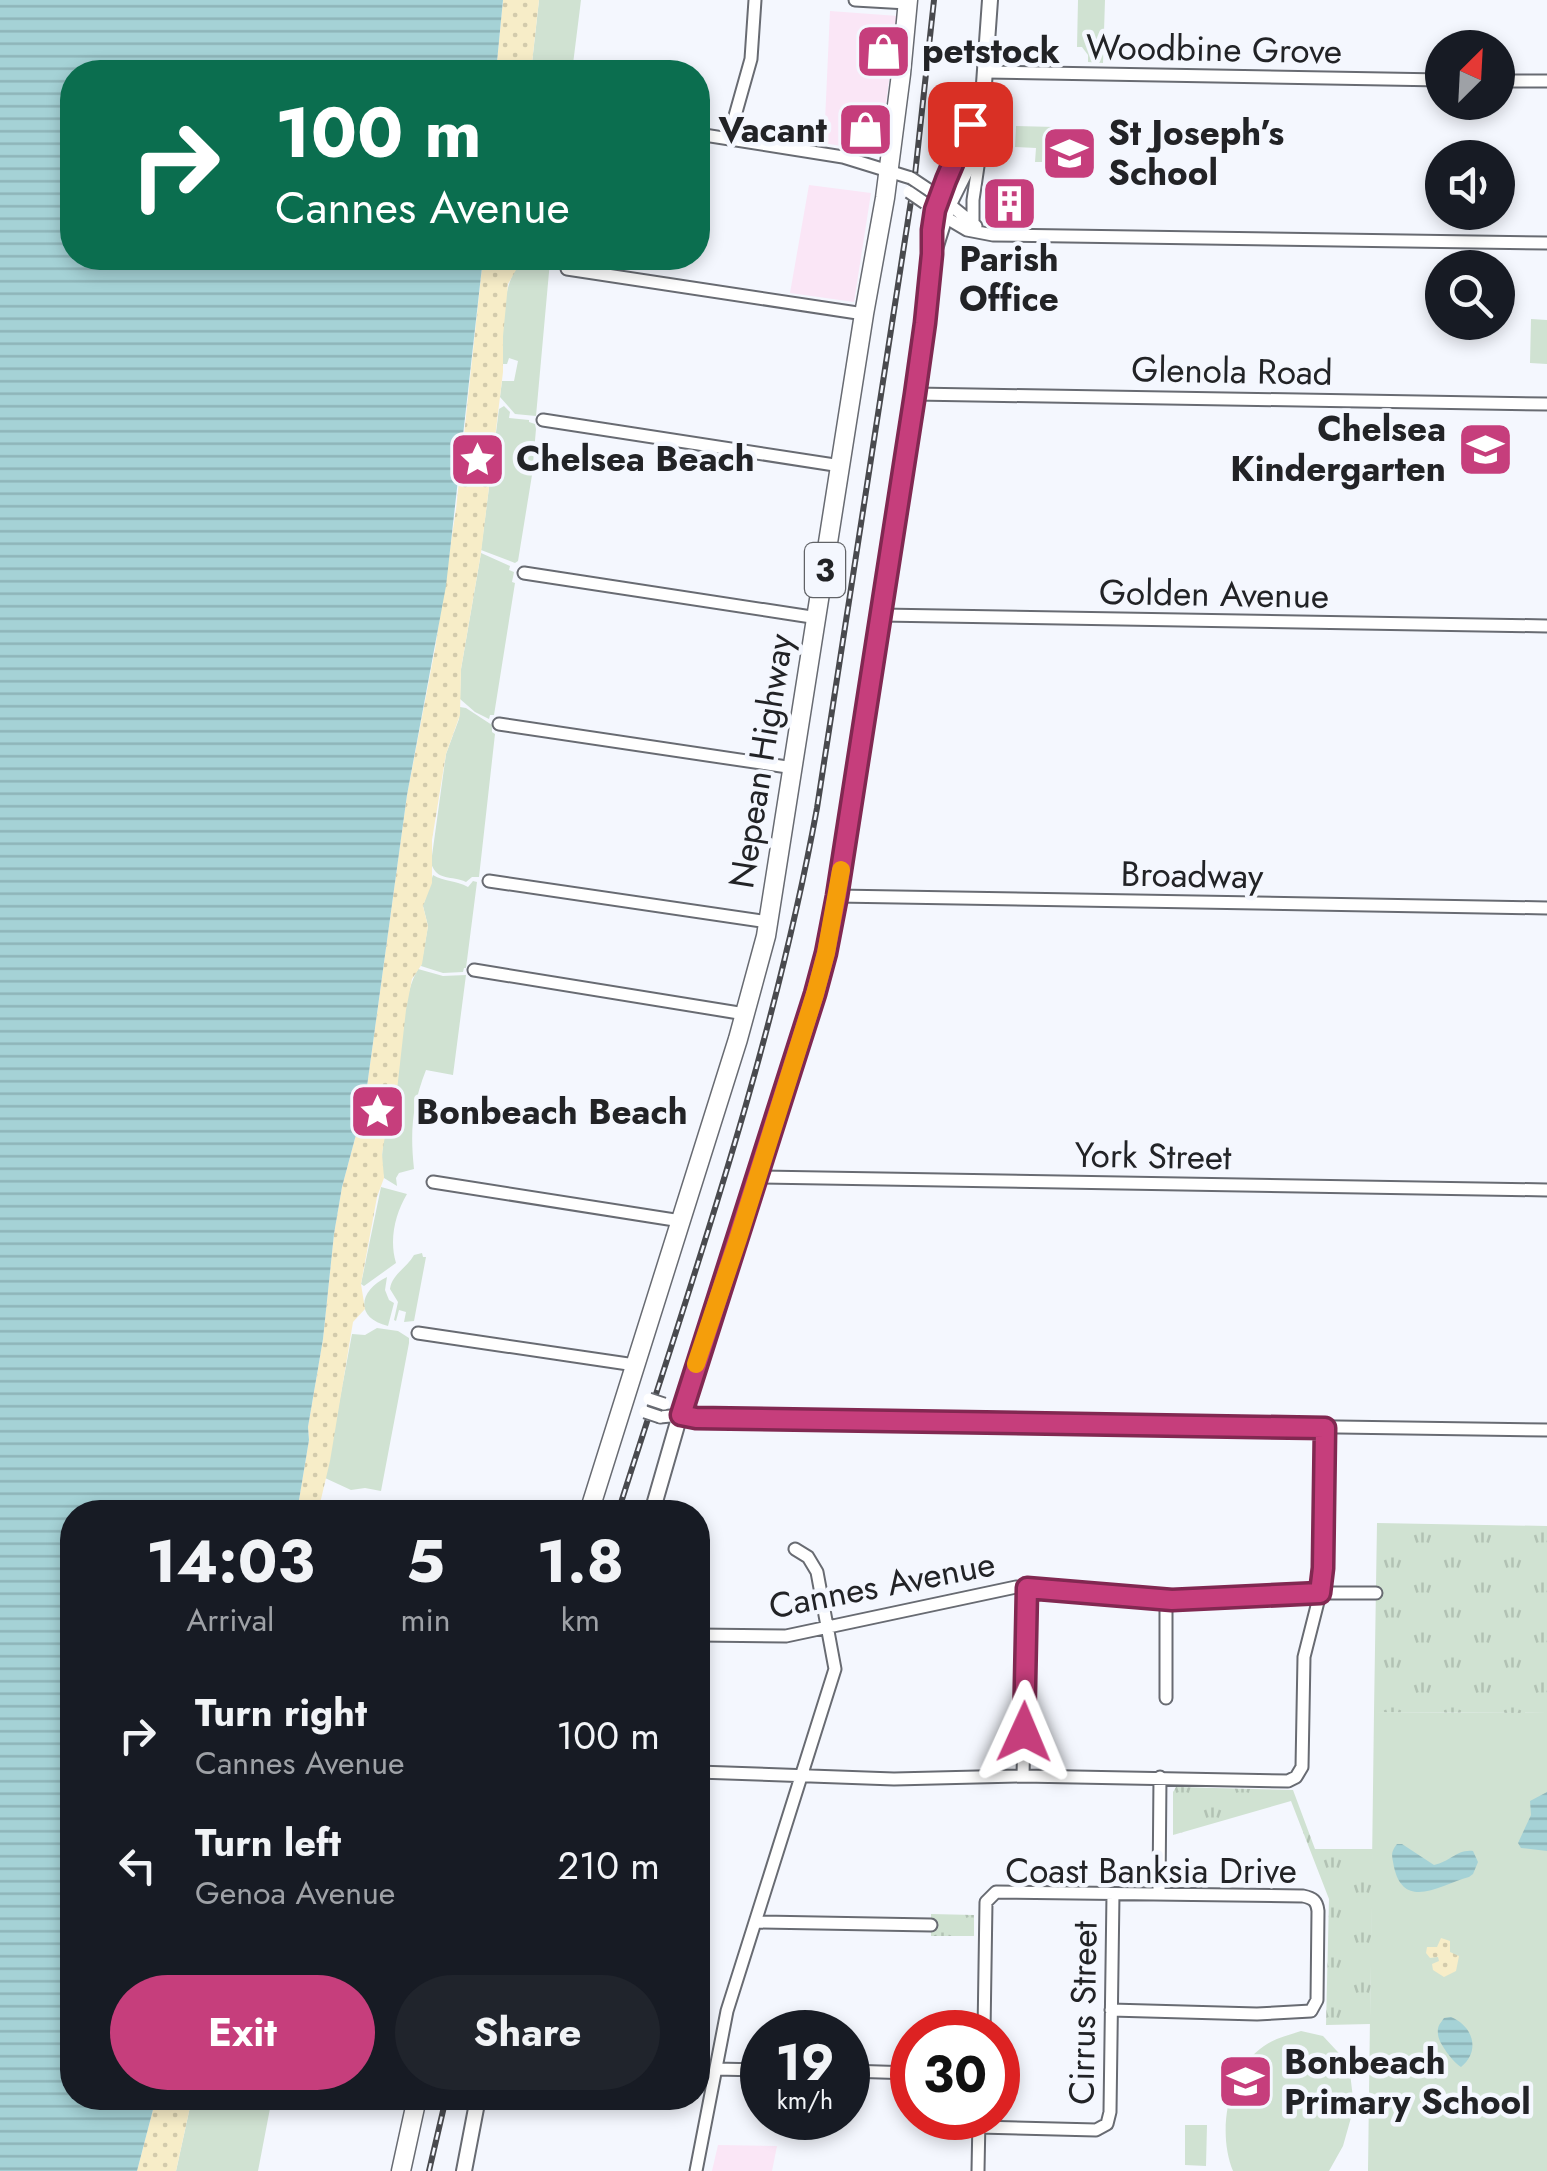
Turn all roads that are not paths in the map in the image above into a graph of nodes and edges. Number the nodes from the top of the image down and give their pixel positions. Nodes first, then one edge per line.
1 (755, 0) edge
2 (855, 0) edge
3 (990, 0) edge
4 (908, 1) edge
5 (984, 78) junction
6 (1425, 80) edge
7 (1515, 81) edge
8 (1546, 82) edge
9 (739, 106) junction
10 (983, 126) junction
11 (710, 136) edge
12 (735, 140) junction
13 (750, 142) junction
14 (889, 172) junction
15 (937, 203) junction
16 (973, 222) junction
17 (993, 234) junction
18 (1546, 242) edge
19 (573, 270) edge
20 (864, 314) junction
21 (915, 394) junction
22 (1547, 404) edge
23 (543, 420) dead end
24 (841, 466) junction
25 (524, 572) dead end
26 (880, 615) junction
27 (818, 618) junction
28 (1547, 626) edge
29 (499, 724) dead end
30 (794, 768) junction
31 (490, 881) dead end
32 (837, 896) junction
33 (1547, 908) edge
34 (768, 922) junction
35 (474, 970) dead end
36 (746, 1014) junction
37 (758, 1178) junction
38 (433, 1182) dead end
39 (1547, 1190) edge
40 (681, 1221) junction
41 (418, 1333) dead end
42 (635, 1366) junction
43 (625, 1398) junction
44 (681, 1415) junction
45 (1325, 1428) junction
46 (1547, 1430) edge
47 (592, 1500) edge
48 (656, 1500) edge
49 (795, 1548) dead end
50 (1027, 1588) junction
51 (1320, 1593) junction
52 (1376, 1593) dead end
53 (1166, 1599) junction
54 (828, 1626) junction
55 (710, 1636) edge
56 (1166, 1698) dead end
57 (710, 1772) edge
58 (802, 1775) junction
59 (1024, 1776) junction
60 (1160, 1777) junction
61 (1113, 1894) junction
62 (1159, 1894) junction
63 (756, 1922) junction
64 (931, 1925) dead end
65 (984, 2010) edge
66 (1111, 2010) junction
67 (716, 2069) junction
68 (740, 2070) edge
69 (710, 2100) edge
70 (415, 2110) edge
71 (476, 2110) edge
72 (708, 2110) edge
73 (1020, 2125) edge
74 (979, 2140) edge
75 (402, 2171) edge
76 (464, 2171) edge
77 (696, 2171) edge
78 (978, 2171) edge

1 - 9 street
2 - 4 street
3 - 5 street
4 - 14 highway, Nepean Highway / 3
5 - 6 street, Woodbine Grove
5 - 10 street
5 - 15 street
7 - 8 street
9 - 12 street
9 - 13 street
10 - 15 street
10 - 16 street
11 - 12 street
12 - 13 street
13 - 14 street
14 - 15 street, bridge
14 - 15 street, bridge
14 - 20 highway, Nepean Highway / 3
15 - 16 street
15 - 17 street
15 - 21 street
16 - 17 street
17 - 18 street
19 - 20 street
20 - 24 highway, Nepean Highway / 3
21 - 22 street, Glenola Road
21 - 26 street
23 - 24 street
24 - 27 highway, Nepean Highway / 3
25 - 27 street
26 - 28 street, Golden Avenue
26 - 32 street
27 - 30 highway, Nepean Highway / 3
29 - 30 street
30 - 34 highway, Nepean Highway / 3
31 - 34 street
32 - 33 street, Broadway
32 - 37 street
34 - 36 highway, Nepean Highway / 3
35 - 36 street
36 - 40 highway, Nepean Highway / 3
37 - 39 street, York Street
37 - 44 street
38 - 40 street
40 - 42 highway, Nepean Highway / 3
41 - 42 street
42 - 43 highway, Nepean Highway / 3
43 - 44 street, bridge
43 - 47 highway, Nepean Highway / 3
44 - 45 street
44 - 48 street
45 - 46 street
45 - 51 street
49 - 54 street
50 - 53 street, Cannes Avenue
50 - 54 street, Cannes Avenue
50 - 59 street
51 - 52 street, Cannes Avenue
51 - 53 street, Cannes Avenue
51 - 60 street
53 - 56 street
54 - 55 street, Cannes Avenue
54 - 58 street
57 - 58 street
58 - 59 street
58 - 63 street
59 - 60 street
60 - 62 street
61 - 62 street, Coast Banksia Drive
61 - 65 street, Coast Banksia Drive
61 - 66 street, Cirrus Street
62 - 66 street, Coast Banksia Drive
63 - 64 street
63 - 67 street
66 - 73 street, Cirrus Street
67 - 68 street
67 - 69 street
70 - 75 highway
71 - 76 street
72 - 77 street
74 - 78 street

